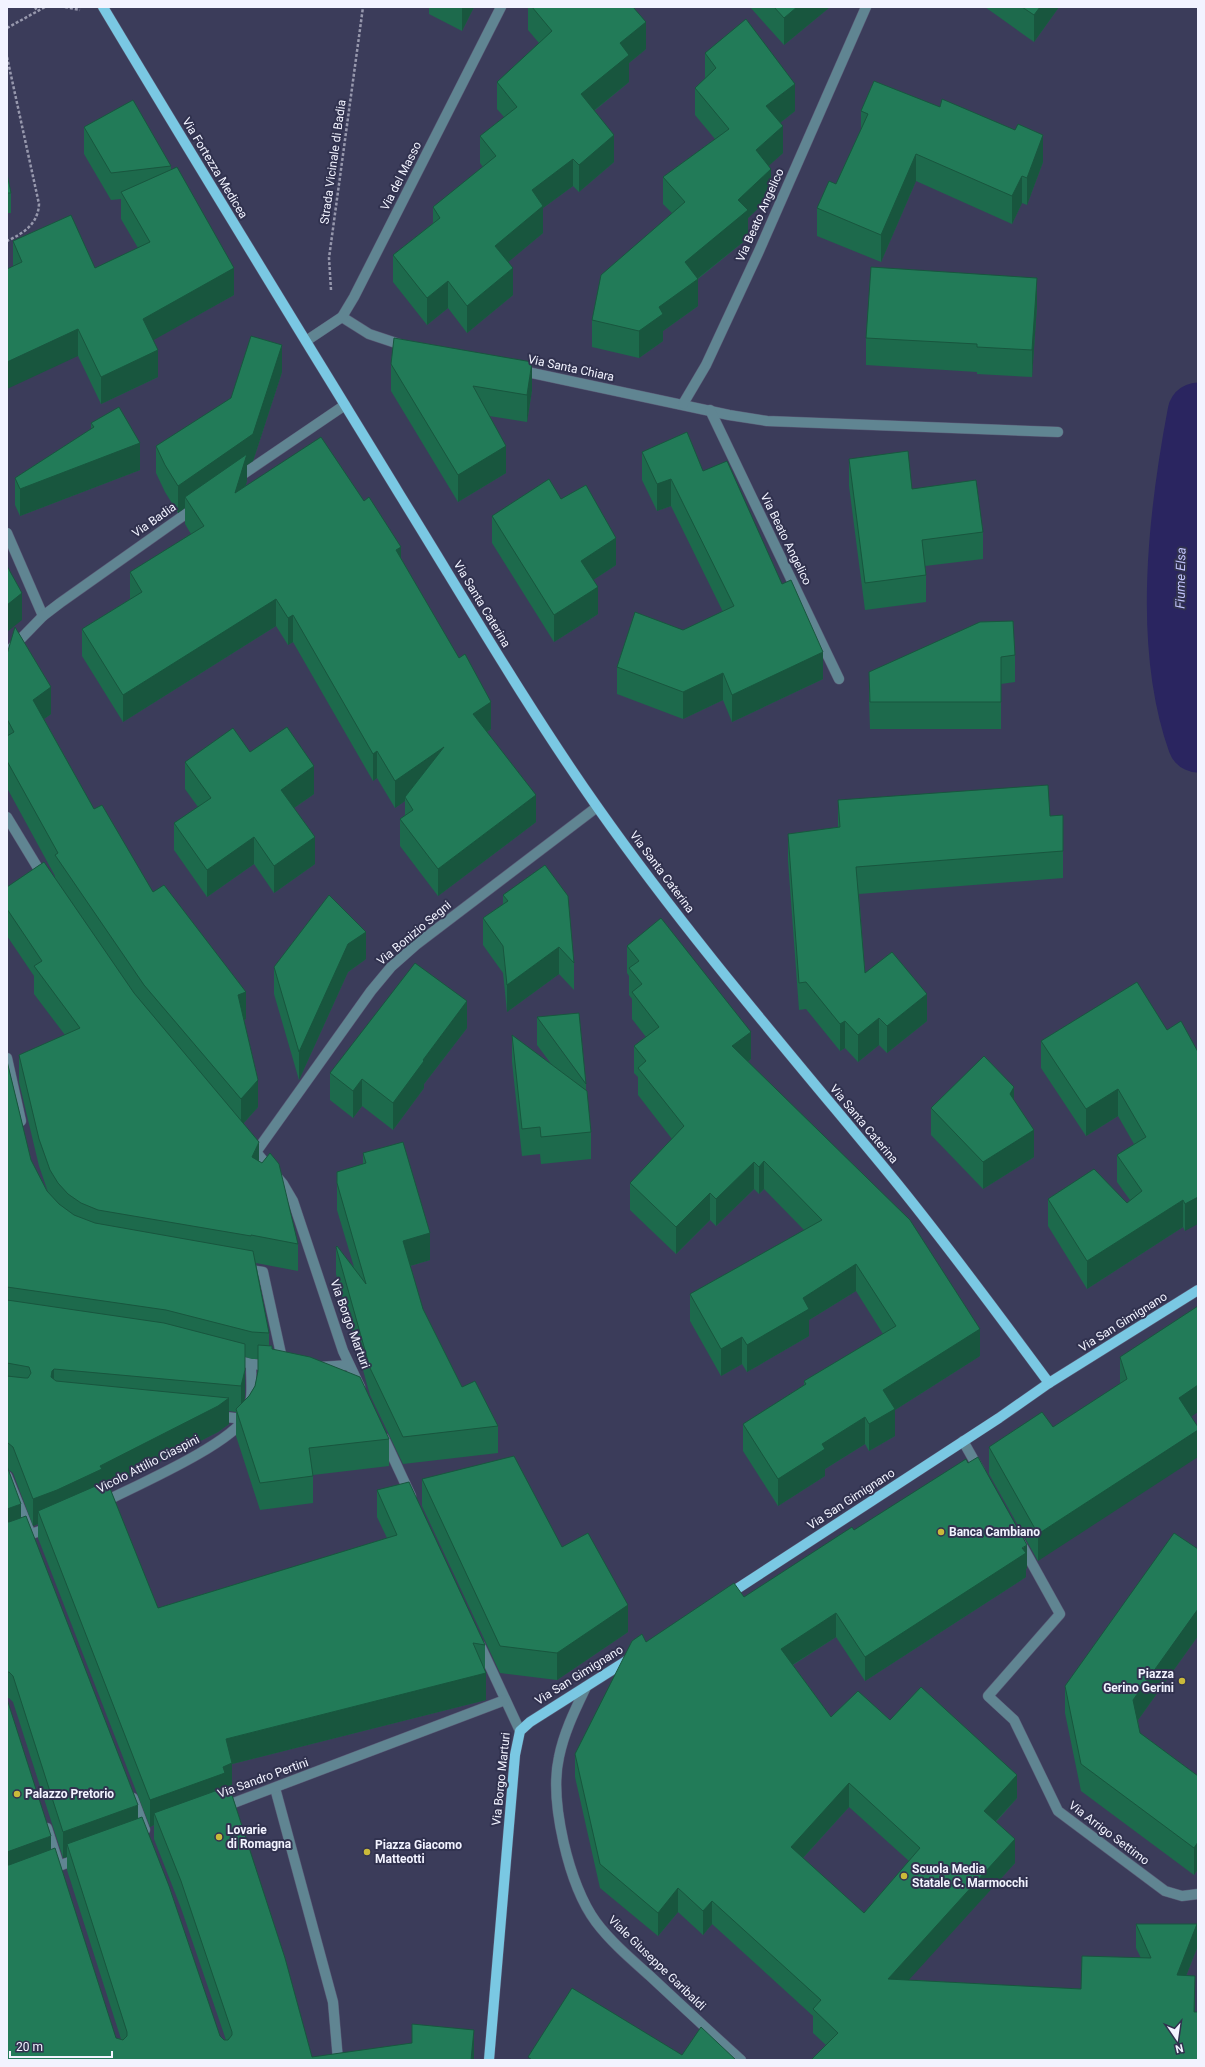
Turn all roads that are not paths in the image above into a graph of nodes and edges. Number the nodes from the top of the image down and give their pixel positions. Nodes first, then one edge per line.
1 (104, 7) edge
2 (501, 7) edge
3 (866, 7) edge
4 (342, 317) junction
5 (306, 341) junction
6 (414, 348) edge
7 (506, 368) edge
8 (684, 404) junction
9 (345, 405) junction
10 (710, 410) junction
11 (1058, 432) dead end
12 (230, 484) edge
13 (205, 501) edge
14 (7, 533) edge
15 (43, 616) junction
16 (7, 653) edge
17 (839, 679) dead end
18 (597, 807) junction
19 (7, 817) edge
20 (49, 886) edge
21 (7, 1058) edge
22 (25, 1135) edge
23 (246, 1140) edge
24 (256, 1152) junction
25 (233, 1267) edge
26 (1198, 1290) edge
27 (221, 1358) edge
28 (251, 1364) junction
29 (349, 1364) junction
30 (310, 1368) edge
31 (1049, 1383) junction
32 (364, 1396) edge
33 (205, 1415) edge
34 (244, 1419) junction
35 (380, 1430) edge
36 (963, 1441) junction
37 (7, 1476) edge
38 (985, 1479) edge
39 (91, 1508) edge
40 (416, 1508) edge
41 (60, 1522) edge
42 (1015, 1533) edge
43 (33, 1539) junction
44 (7, 1542) edge
45 (718, 1601) edge
46 (476, 1636) edge
47 (638, 1653) edge
48 (586, 1687) junction
49 (505, 1700) junction
50 (520, 1732) junction
51 (129, 1788) edge
52 (275, 1788) junction
53 (212, 1811) edge
54 (45, 1822) edge
55 (147, 1836) edge
56 (88, 1855) edge
57 (59, 1866) junction
58 (37, 1874) edge
59 (63, 1878) edge
60 (1198, 1894) edge
61 (338, 2060) edge
62 (489, 2060) edge
63 (741, 2060) edge

1 - 5 main road, Via Fortezza Medicea
2 - 4 street, Via del Masso
3 - 8 street, Via Beato Angelico
4 - 5 street, Via del Masso
4 - 6 street
5 - 9 main road, Via Santa Caterina
7 - 8 street, Via Santa Chiara
8 - 10 street
9 - 12 street
9 - 18 main road, Via Santa Caterina
10 - 11 street
10 - 17 street, Via Beato Angelico
13 - 15 street, Via Badia
14 - 15 street
15 - 16 street, Via Badia
18 - 24 street, Via Bonizio Segni
18 - 31 main road, Via Santa Caterina
19 - 20 street
21 - 22 street
23 - 24 street, Via Borgo Marturi
24 - 29 street, Via Borgo Marturi
25 - 28 street
26 - 31 main road, Via San Gimignano
27 - 28 street
28 - 34 street
29 - 30 street
29 - 32 street, Via Borgo Marturi
31 - 36 main road, Via San Gimignano
33 - 34 street
34 - 39 street, Vicolo Attilio Ciaspini
35 - 40 street
36 - 38 street
36 - 45 main road, Via San Gimignano
37 - 43 street
41 - 43 street
42 - 60 street, Via Arrigo Settimo
43 - 44 street
46 - 49 street, Via Borgo Marturi
47 - 48 main road, Via San Gimignano
48 - 50 main road, Via San Gimignano
48 - 63 street, Viale Giuseppe Garibaldi
49 - 50 street, Via Borgo Marturi
49 - 52 street, Via Sandro Pertini
50 - 62 main road, Via Borgo Marturi
51 - 55 street
52 - 53 street, Via Sandro Pertini
52 - 61 street
54 - 57 street
56 - 57 street
57 - 58 street
57 - 59 street

